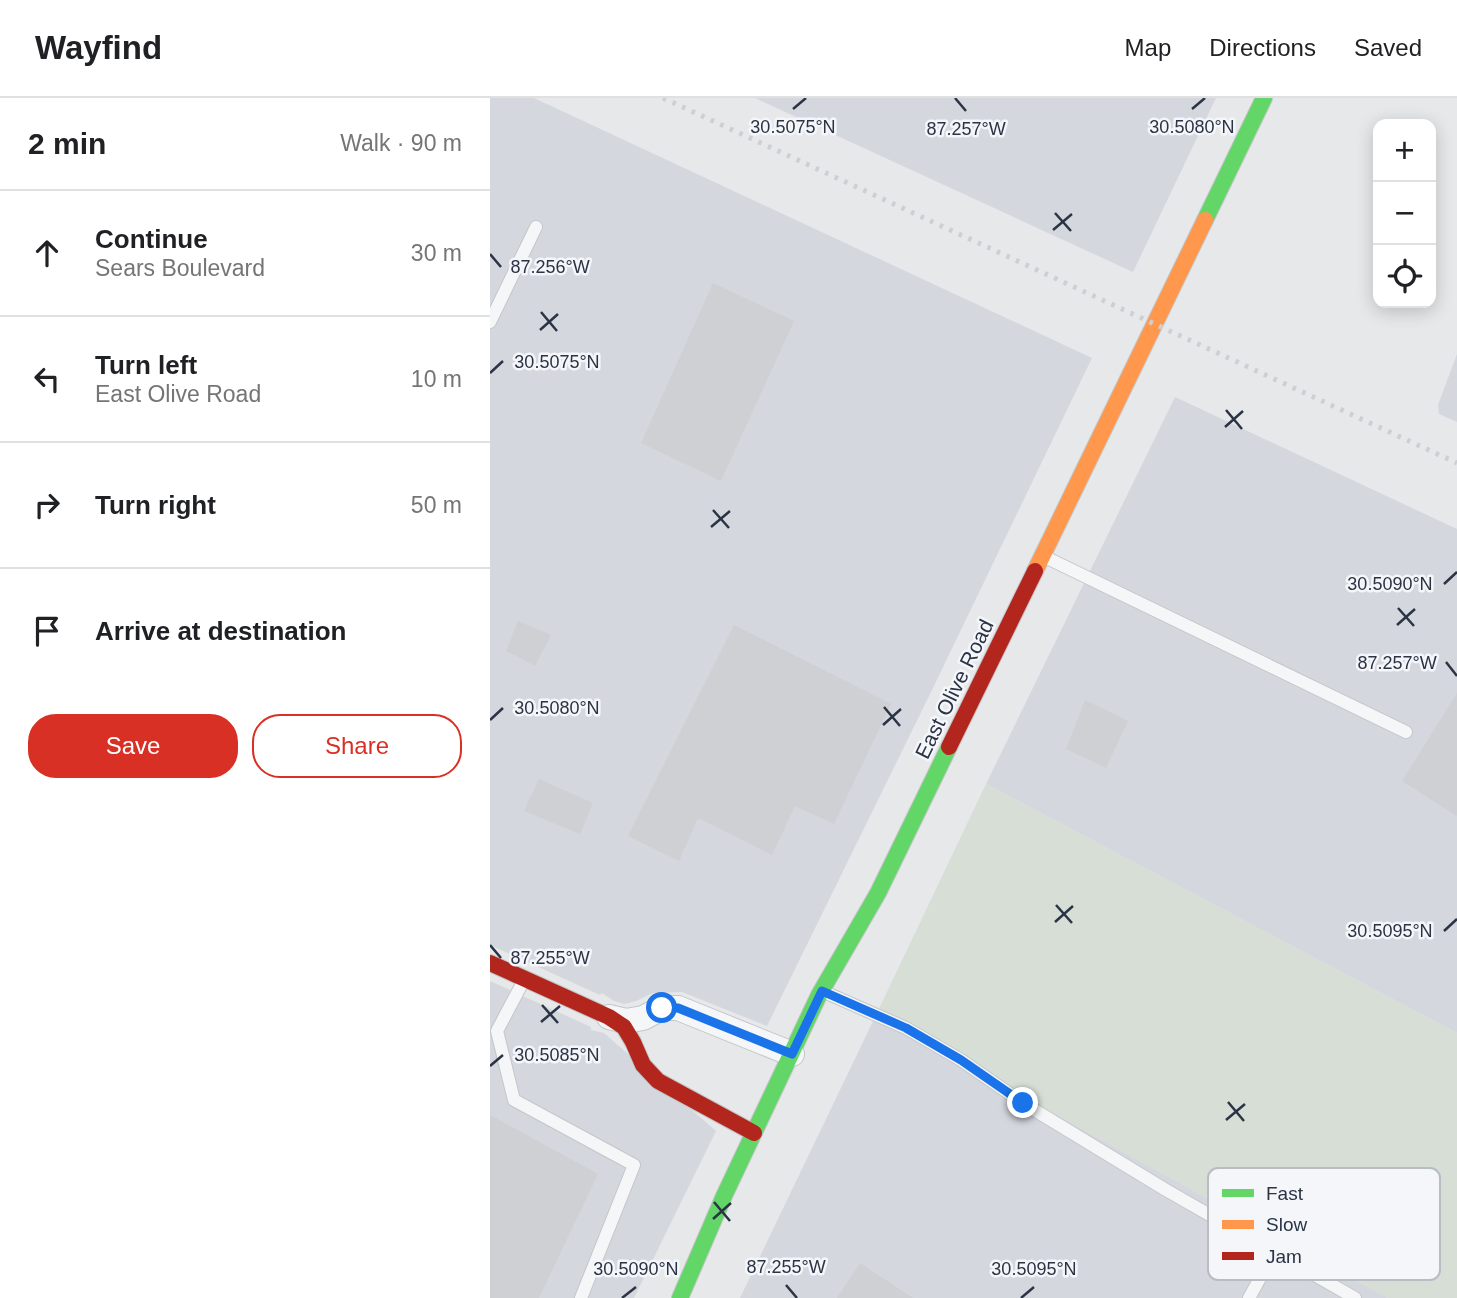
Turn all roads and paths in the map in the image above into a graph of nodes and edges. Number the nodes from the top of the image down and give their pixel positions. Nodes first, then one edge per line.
1 (1264, 98) edge
2 (536, 227) dead end
3 (490, 322) edge
4 (1042, 556) junction
5 (1406, 732) dead end
6 (490, 963) edge
7 (524, 979) junction
8 (822, 991) junction
9 (609, 1017) junction
10 (493, 1031) edge
11 (792, 1054) junction
12 (754, 1133) junction
13 (1208, 1214) edge
14 (1259, 1280) edge
15 (1324, 1280) edge
16 (581, 1298) edge
17 (680, 1298) edge
18 (1249, 1298) edge
19 (1355, 1298) edge

1 - 4 street, East Olive Road
2 - 3 lane
4 - 5 lane
4 - 8 street, East Olive Road
6 - 7 street
7 - 9 street
7 - 10 lane
8 - 11 street, East Olive Road
8 - 13 lane
9 - 11 street
9 - 12 street
10 - 16 lane
11 - 12 street, East Olive Road
12 - 17 street, East Olive Road
14 - 18 lane
15 - 19 lane

